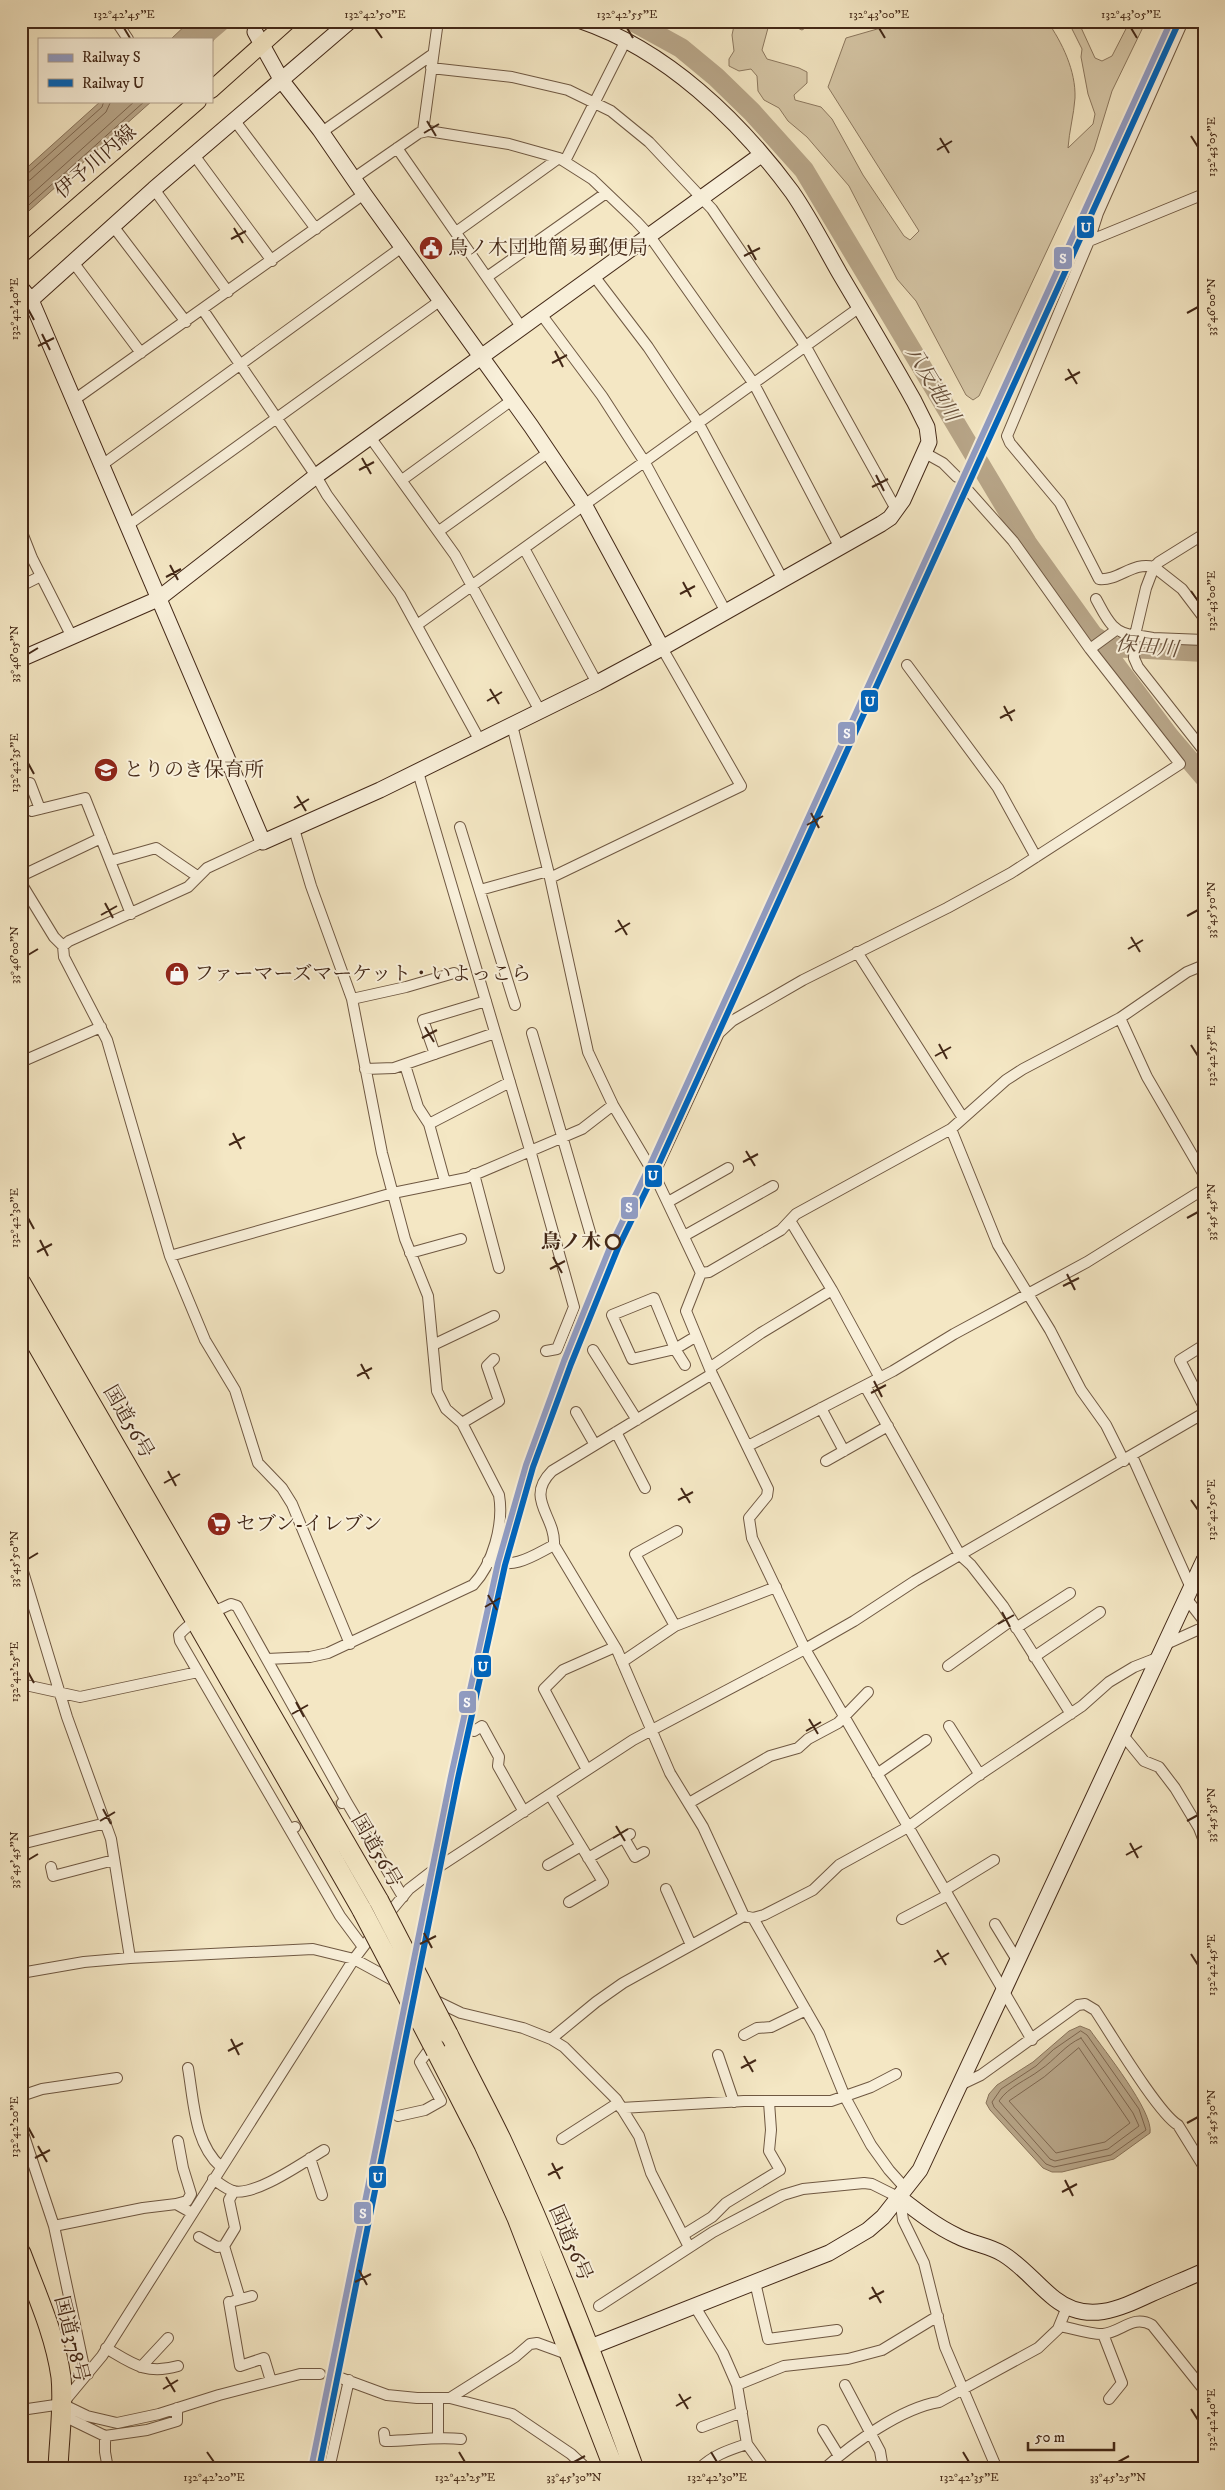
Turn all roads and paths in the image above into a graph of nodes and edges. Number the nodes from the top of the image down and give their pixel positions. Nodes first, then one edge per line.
1 (116, 21) edge
2 (288, 21) edge
3 (350, 21) edge
4 (438, 21) edge
5 (581, 21) edge
6 (1183, 21) edge
7 (255, 33) edge
8 (127, 38) edge
9 (626, 40) junction
10 (433, 54) junction
11 (431, 68) junction
12 (282, 81) junction
13 (212, 89) edge
14 (197, 102) edge
15 (593, 102) junction
16 (235, 121) junction
17 (423, 131) junction
18 (322, 132) junction
19 (397, 148) junction
20 (761, 155) junction
21 (194, 156) junction
22 (562, 159) junction
23 (354, 178) junction
24 (154, 189) junction
25 (606, 193) junction
26 (364, 194) junction
27 (1204, 194) edge
28 (703, 198) junction
29 (113, 226) junction
30 (316, 229) junction
31 (456, 232) junction
32 (649, 235) junction
33 (1089, 241) junction
34 (402, 247) junction
35 (21, 255) edge
36 (272, 261) junction
37 (73, 262) junction
38 (594, 276) junction
39 (488, 277) junction
40 (228, 292) junction
41 (26, 294) edge
42 (441, 300) junction
43 (860, 307) junction
44 (203, 310) junction
45 (541, 314) junction
46 (186, 322) junction
47 (522, 328) junction
48 (806, 346) junction
49 (141, 353) junction
50 (480, 356) junction
51 (241, 365) junction
52 (754, 384) junction
53 (74, 400) junction
54 (512, 400) junction
55 (276, 418) junction
56 (699, 424) junction
57 (370, 437) junction
58 (549, 452) junction
59 (925, 453) junction
60 (644, 461) junction
61 (102, 464) junction
62 (316, 476) junction
63 (957, 477) dead end
64 (402, 480) junction
65 (965, 487) dead end
66 (585, 506) junction
67 (897, 511) junction
68 (128, 525) junction
69 (21, 530) edge
70 (439, 530) junction
71 (1204, 534) edge
72 (840, 548) junction
73 (525, 550) junction
74 (1154, 567) junction
75 (41, 576) junction
76 (783, 580) junction
77 (21, 586) edge
78 (472, 587) junction
79 (158, 599) junction
80 (1096, 599) dead end
81 (726, 612) junction
82 (1204, 618) edge
83 (417, 625) junction
84 (1116, 630) junction
85 (1135, 634) junction
86 (72, 637) junction
87 (1204, 640) edge
88 (1092, 647) junction
89 (662, 648) junction
90 (21, 660) edge
91 (907, 665) dead end
92 (597, 683) junction
93 (540, 711) junction
94 (512, 725) junction
95 (480, 741) junction
96 (1204, 752) edge
97 (418, 772) junction
98 (30, 783) dead end
99 (460, 826) dead end
100 (294, 829) junction
101 (101, 838) junction
102 (263, 842) junction
103 (1036, 857) junction
104 (110, 861) junction
105 (549, 875) junction
106 (21, 876) edge
107 (197, 876) junction
108 (21, 883) edge
109 (480, 890) junction
110 (130, 914) junction
111 (63, 946) junction
112 (857, 952) junction
113 (1204, 964) edge
114 (454, 973) dead end
115 (352, 998) junction
116 (486, 1001) junction
117 (515, 1005) dead end
118 (1120, 1018) junction
119 (101, 1027) junction
120 (495, 1033) junction
121 (532, 1034) dead end
122 (434, 1054) junction
123 (21, 1062) edge
124 (405, 1065) junction
125 (365, 1069) junction
126 (510, 1082) junction
127 (613, 1106) junction
128 (963, 1118) junction
129 (429, 1124) junction
130 (951, 1129) junction
131 (563, 1136) junction
132 (530, 1150) junction
133 (728, 1168) dead end
134 (474, 1174) junction
135 (654, 1174) junction
136 (1204, 1175) edge
137 (445, 1182) junction
138 (773, 1186) dead end
139 (1203, 1190) edge
140 (393, 1193) junction
141 (668, 1202) junction
142 (791, 1222) junction
143 (684, 1236) junction
144 (462, 1239) dead end
145 (592, 1239) dead end
146 (410, 1253) junction
147 (170, 1256) junction
148 (499, 1268) dead end
149 (701, 1273) junction
150 (21, 1284) edge
151 (832, 1290) junction
152 (1027, 1294) junction
153 (494, 1316) dead end
154 (21, 1317) edge
155 (696, 1337) junction
156 (433, 1345) junction
157 (1204, 1345) edge
158 (676, 1349) junction
159 (593, 1350) dead end
160 (546, 1351) dead end
161 (494, 1359) dead end
162 (685, 1365) dead end
163 (711, 1370) junction
164 (880, 1378) junction
165 (865, 1386) junction
166 (1204, 1407) edge
167 (821, 1408) junction
168 (576, 1412) dead end
169 (1204, 1413) edge
170 (637, 1420) junction
171 (462, 1422) junction
172 (888, 1426) junction
173 (616, 1432) junction
174 (595, 1445) junction
175 (748, 1446) junction
176 (844, 1451) junction
177 (1128, 1459) junction
178 (826, 1461) dead end
179 (645, 1488) dead end
180 (677, 1531) dead end
181 (554, 1545) junction
182 (960, 1555) junction
183 (1204, 1560) edge
184 (488, 1561) junction
185 (21, 1564) edge
186 (776, 1587) junction
187 (1070, 1593) dead end
188 (1188, 1593) junction
189 (213, 1612) junction
190 (1096, 1618) dead end
191 (1204, 1621) edge
192 (195, 1622) junction
193 (1014, 1624) junction
194 (675, 1626) junction
195 (1204, 1626) edge
196 (350, 1644) junction
197 (615, 1647) junction
198 (805, 1649) junction
199 (1160, 1652) junction
200 (1034, 1657) junction
201 (267, 1659) junction
202 (622, 1662) junction
203 (948, 1666) dead end
204 (198, 1672) junction
205 (21, 1684) edge
206 (868, 1692) dead end
207 (61, 1693) junction
208 (1071, 1714) junction
209 (845, 1718) junction
210 (949, 1726) dead end
211 (651, 1730) junction
212 (474, 1731) dead end
213 (1122, 1734) junction
214 (926, 1740) dead end
215 (588, 1770) junction
216 (877, 1774) junction
217 (980, 1775) junction
218 (550, 1795) junction
219 (688, 1803) junction
220 (524, 1812) junction
221 (106, 1823) junction
222 (908, 1827) junction
223 (1204, 1841) edge
224 (21, 1844) edge
225 (581, 1846) junction
226 (644, 1852) dead end
227 (588, 1858) junction
228 (114, 1860) junction
229 (994, 1860) dead end
230 (548, 1865) dead end
231 (51, 1867) dead end
232 (666, 1889) dead end
233 (946, 1892) junction
234 (402, 1896) junction
235 (569, 1902) dead end
236 (749, 1917) junction
237 (902, 1919) dead end
238 (995, 1924) dead end
239 (691, 1945) junction
240 (363, 1947) junction
241 (130, 1958) junction
242 (354, 1959) junction
243 (1017, 1960) junction
244 (21, 1973) edge
245 (1004, 1990) junction
246 (806, 2010) junction
247 (457, 2011) junction
248 (744, 2035) dead end
249 (551, 2039) junction
250 (1032, 2040) junction
251 (718, 2055) dead end
252 (188, 2068) dead end
253 (896, 2074) dead end
254 (117, 2078) dead end
255 (960, 2085) junction
256 (21, 2096) edge
257 (846, 2097) junction
258 (734, 2102) junction
259 (769, 2102) junction
260 (620, 2105) junction
261 (398, 2116) dead end
262 (21, 2127) edge
263 (562, 2139) dead end
264 (178, 2141) dead end
265 (324, 2150) dead end
266 (310, 2158) junction
267 (221, 2166) junction
268 (1204, 2167) edge
269 (213, 2179) junction
270 (234, 2191) junction
271 (903, 2193) junction
272 (322, 2195) dead end
273 (176, 2204) junction
274 (192, 2213) junction
275 (54, 2226) junction
276 (683, 2235) junction
277 (199, 2237) dead end
278 (224, 2246) junction
279 (689, 2247) junction
280 (21, 2253) edge
281 (1204, 2271) edge
282 (755, 2282) junction
283 (252, 2296) dead end
284 (240, 2299) junction
285 (694, 2305) junction
286 (599, 2306) dead end
287 (1067, 2307) junction
288 (938, 2316) junction
289 (1060, 2326) junction
290 (837, 2330) dead end
291 (1103, 2334) junction
292 (168, 2338) dead end
293 (106, 2348) junction
294 (588, 2348) junction
295 (570, 2356) junction
296 (178, 2366) dead end
297 (141, 2367) junction
298 (88, 2374) junction
299 (320, 2374) tunnel mouth
300 (338, 2377) tunnel mouth
301 (349, 2380) junction
302 (271, 2382) junction
303 (737, 2385) junction
304 (845, 2385) dead end
305 (964, 2390) junction
306 (1204, 2390) edge
307 (450, 2398) junction
308 (438, 2399) junction
309 (1109, 2399) dead end
310 (62, 2404) junction
311 (178, 2408) junction
312 (21, 2410) edge
313 (742, 2412) junction
314 (702, 2427) dead end
315 (823, 2430) dead end
316 (384, 2433) dead end
317 (871, 2434) junction
318 (105, 2436) junction
319 (438, 2436) junction
320 (461, 2438) dead end
321 (747, 2444) junction
322 (839, 2456) junction
323 (58, 2469) edge
324 (108, 2469) edge
325 (329, 2469) edge
326 (586, 2469) edge
327 (614, 2469) edge
328 (634, 2469) edge
329 (699, 2469) edge
330 (766, 2469) edge
331 (824, 2469) edge
332 (883, 2469) edge
333 (997, 2469) edge

1 - 8 street
2 - 7 main road
3 - 12 street
4 - 10 street
5 - 9 street
6 - 33 street
7 - 12 street
7 - 13 main road
9 - 15 street
9 - 20 street
10 - 11 street
10 - 18 street
11 - 15 street
11 - 17 street
12 - 16 street
12 - 18 street
14 - 35 main road, 伊予川内線
15 - 22 street
15 - 28 street
16 - 21 street
16 - 30 street
17 - 19 street
17 - 22 street
18 - 23 street
19 - 23 street
19 - 31 street
20 - 28 street
20 - 43 street
21 - 24 street
21 - 36 street
22 - 25 street
22 - 31 street
23 - 26 street
24 - 29 street
24 - 40 street
25 - 32 street
25 - 39 street
26 - 30 street
26 - 34 street
27 - 33 street
28 - 32 street
28 - 48 street
29 - 37 street
29 - 46 street
30 - 36 street
31 - 39 street
32 - 38 street
32 - 52 street
33 - 74 street
34 - 42 street
34 - 51 street
36 - 40 street
37 - 41 street
37 - 49 street
38 - 45 street
38 - 56 street
39 - 47 street
40 - 44 street
41 - 53 street
42 - 50 street
42 - 55 street
43 - 48 street
43 - 59 street
44 - 46 street
44 - 51 street
45 - 47 street
45 - 60 street
46 - 49 street
47 - 50 street
48 - 52 street
48 - 67 street
49 - 53 street
50 - 54 street
50 - 57 street
51 - 55 street
51 - 61 street
52 - 56 street
52 - 72 street
53 - 61 street
54 - 58 street
54 - 64 street
55 - 62 street
55 - 68 street
56 - 60 street
56 - 76 street
57 - 62 street
57 - 64 street
58 - 66 street
58 - 70 street
59 - 63 street
59 - 67 street
60 - 66 street
60 - 81 street
61 - 68 street
62 - 79 street
62 - 83 street
64 - 70 street
65 - 88 street
66 - 73 street
66 - 89 street
67 - 72 street
68 - 79 street
69 - 75 street
70 - 78 street
71 - 74 street
72 - 76 street
73 - 78 street
73 - 92 street
74 - 82 street
74 - 85 street
75 - 77 street
75 - 86 street
76 - 81 street
78 - 83 street
78 - 93 street
79 - 86 street
79 - 102 street
80 - 84 street
81 - 89 street
83 - 95 street
84 - 85 street
84 - 88 street
85 - 87 street
85 - 96 street
86 - 90 street
88 - 103 street
89 - 92 street
89 - 105 street
91 - 103 street
92 - 93 street
93 - 94 street
94 - 95 street
94 - 105 street
95 - 97 street
97 - 100 street
97 - 116 street
98 - 101 street
99 - 109 street
100 - 102 street
100 - 115 street
101 - 104 street
101 - 106 street
102 - 107 street
103 - 112 street
104 - 107 street
104 - 110 street
105 - 109 street
105 - 127 street
107 - 110 street
108 - 111 street
109 - 117 street
110 - 111 street
111 - 119 street
112 - 128 street
112 - 135 street
113 - 118 street
114 - 115 street
115 - 125 street
116 - 120 street
116 - 122 street
118 - 128 street
118 - 136 street
119 - 123 street
119 - 147 street
120 - 122 street
120 - 126 street
121 - 131 street
122 - 124 street
124 - 125 street
124 - 129 street
125 - 140 street
126 - 129 street
126 - 132 street
127 - 131 street
127 - 135 street
128 - 130 street
129 - 137 street
130 - 142 street
130 - 152 street
131 - 132 street
131 - 145 street
132 - 134 street
132 - 160 street
133 - 141 street
134 - 137 street
134 - 148 street
135 - 141 street
137 - 140 street
138 - 143 street
139 - 152 street
140 - 146 street
140 - 147 street
141 - 143 street
142 - 149 street
142 - 151 street
143 - 149 street
144 - 146 street
146 - 156 street
147 - 196 street
149 - 155 street
150 - 189 highway, 国道56号
151 - 163 street
151 - 164 street
152 - 164 street
152 - 177 street
153 - 156 street
154 - 192 highway, 国道56号
155 - 158 street
155 - 163 street
156 - 171 street
157 - 166 street
158 - 158 street
158 - 162 street
159 - 170 street
161 - 171 street
163 - 170 street
163 - 175 street
164 - 165 street
165 - 167 street
165 - 172 street
167 - 175 street
167 - 176 street
168 - 174 street
169 - 177 street
170 - 173 street
171 - 184 street
172 - 176 street
172 - 182 street
173 - 174 street
173 - 179 street
174 - 181 street
175 - 186 street
176 - 178 street
177 - 182 street
177 - 188 street
180 - 194 street
181 - 184 street
181 - 197 street
182 - 193 street
182 - 198 street
183 - 188 street
184 - 196 street
185 - 207 street
186 - 194 street
186 - 198 street
187 - 193 street
188 - 191 street
188 - 199 street
189 - 192 street
189 - 201 street
189 - 294 highway, 国道56号, bridge
190 - 200 street
192 - 204 street
192 - 295 highway, 国道56号, bridge
193 - 200 street
193 - 203 street
194 - 202 street
195 - 199 street
196 - 201 street
197 - 202 street
197 - 215 street
198 - 209 street
198 - 211 street
199 - 208 street
199 - 213 street
200 - 208 street
201 - 234 street
202 - 211 street
204 - 207 street
204 - 240 street
205 - 207 street
206 - 209 street
207 - 221 street
208 - 217 street
209 - 216 street
209 - 219 street
210 - 217 street
211 - 215 street
211 - 219 street
212 - 220 street
213 - 223 street
213 - 243 street
214 - 216 street
215 - 218 street
216 - 222 street
217 - 222 street
218 - 220 street
218 - 225 street
219 - 236 street
220 - 234 street
221 - 224 street
221 - 228 street
222 - 233 street
222 - 236 street
225 - 227 street
225 - 230 street
226 - 227 street
227 - 235 street
228 - 231 street
228 - 241 street
229 - 233 street
232 - 239 street
233 - 237 street
233 - 245 street
234 - 240 street
236 - 239 street
236 - 246 street
238 - 243 street
239 - 249 street
240 - 242 street
241 - 242 street
241 - 244 street
242 - 247 street
242 - 267 street
243 - 245 street
245 - 250 street
245 - 255 street
246 - 248 street
246 - 257 street
247 - 249 street
247 - 261 street
249 - 260 street
250 - 255 street
250 - 268 street
251 - 258 street
252 - 267 street
253 - 257 street
254 - 256 street
255 - 271 street
257 - 259 street
257 - 271 street
258 - 259 street
258 - 260 street
259 - 276 street
260 - 263 street
260 - 276 street
262 - 275 street
264 - 273 street
265 - 266 street
266 - 270 street
266 - 272 street
267 - 269 street
269 - 270 street
269 - 274 street
270 - 278 street
271 - 279 street
271 - 282 street
271 - 287 street
271 - 288 street
273 - 274 street
273 - 275 street
274 - 293 street
275 - 298 street
276 - 279 street
277 - 278 street
278 - 284 street
279 - 286 street
280 - 310 highway, 国道378号
281 - 287 street
282 - 285 street
282 - 290 street
283 - 284 street
284 - 302 street
285 - 294 street
285 - 303 street
287 - 289 street
288 - 303 street
288 - 305 street
289 - 291 street
289 - 305 street
291 - 306 street
291 - 309 street
292 - 297 street
293 - 297 street
293 - 298 street
294 - 295 highway
294 - 328 highway, 国道56号
295 - 307 street
295 - 327 highway, 国道56号
296 - 297 street
298 - 310 street
299 - 302 street
300 - 301 street
301 - 308 street
301 - 325 street
302 - 311 street
303 - 313 street
304 - 317 street
305 - 317 street
305 - 333 street
307 - 308 street
307 - 326 street
308 - 319 street
310 - 311 street
310 - 312 street
310 - 318 street
310 - 323 highway, 国道378号
311 - 318 street
313 - 314 street
313 - 321 street
315 - 322 street
316 - 319 street
317 - 322 street
317 - 332 street
318 - 324 street
319 - 320 street
321 - 329 street
321 - 330 street
322 - 331 street

